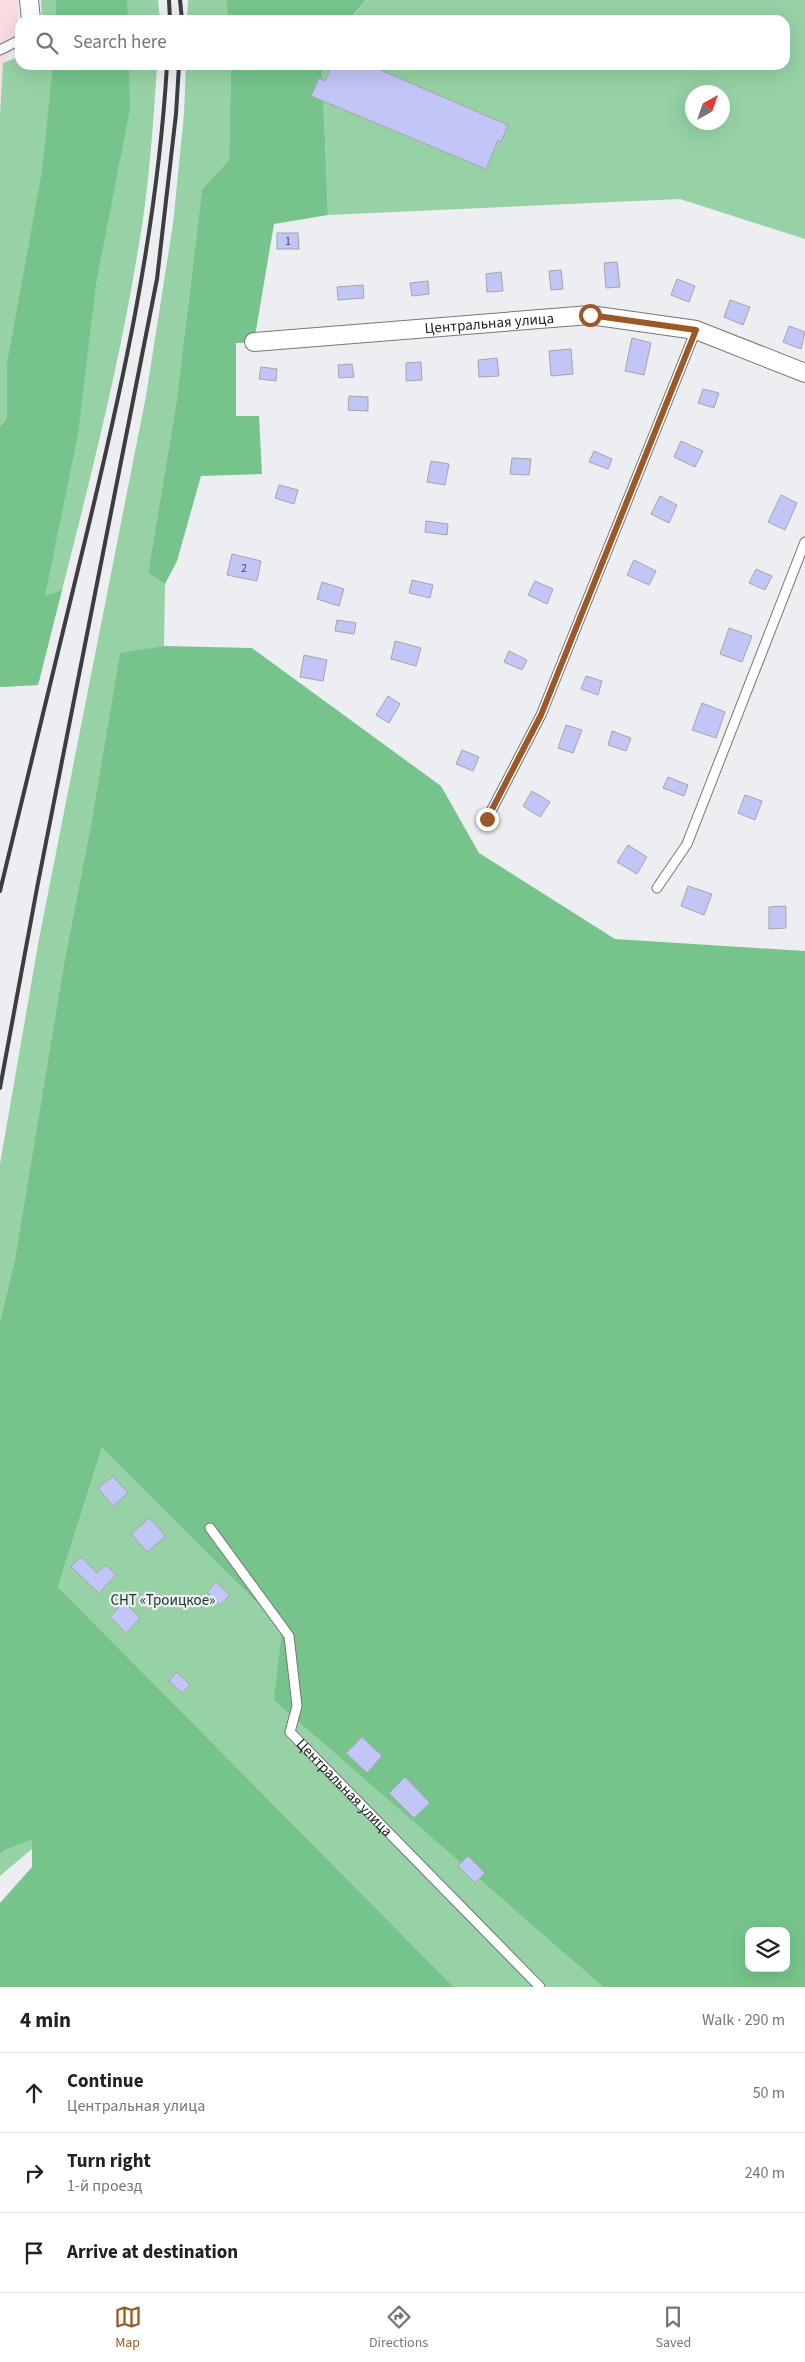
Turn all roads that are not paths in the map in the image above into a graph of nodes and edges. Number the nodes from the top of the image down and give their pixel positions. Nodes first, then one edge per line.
1 (30, 0) edge
2 (31, 15) edge
3 (15, 42) edge
4 (0, 50) edge
5 (696, 330) junction
6 (254, 342) dead end
7 (805, 373) edge
8 (805, 542) edge
9 (487, 819) dead end
10 (657, 888) dead end
11 (210, 1528) dead end
12 (540, 1987) edge

1 - 2 street
3 - 4 lane
5 - 6 street, Центральная улица
5 - 7 street, Центральная улица
5 - 9 lane
8 - 10 lane
11 - 12 lane, Центральная улица

